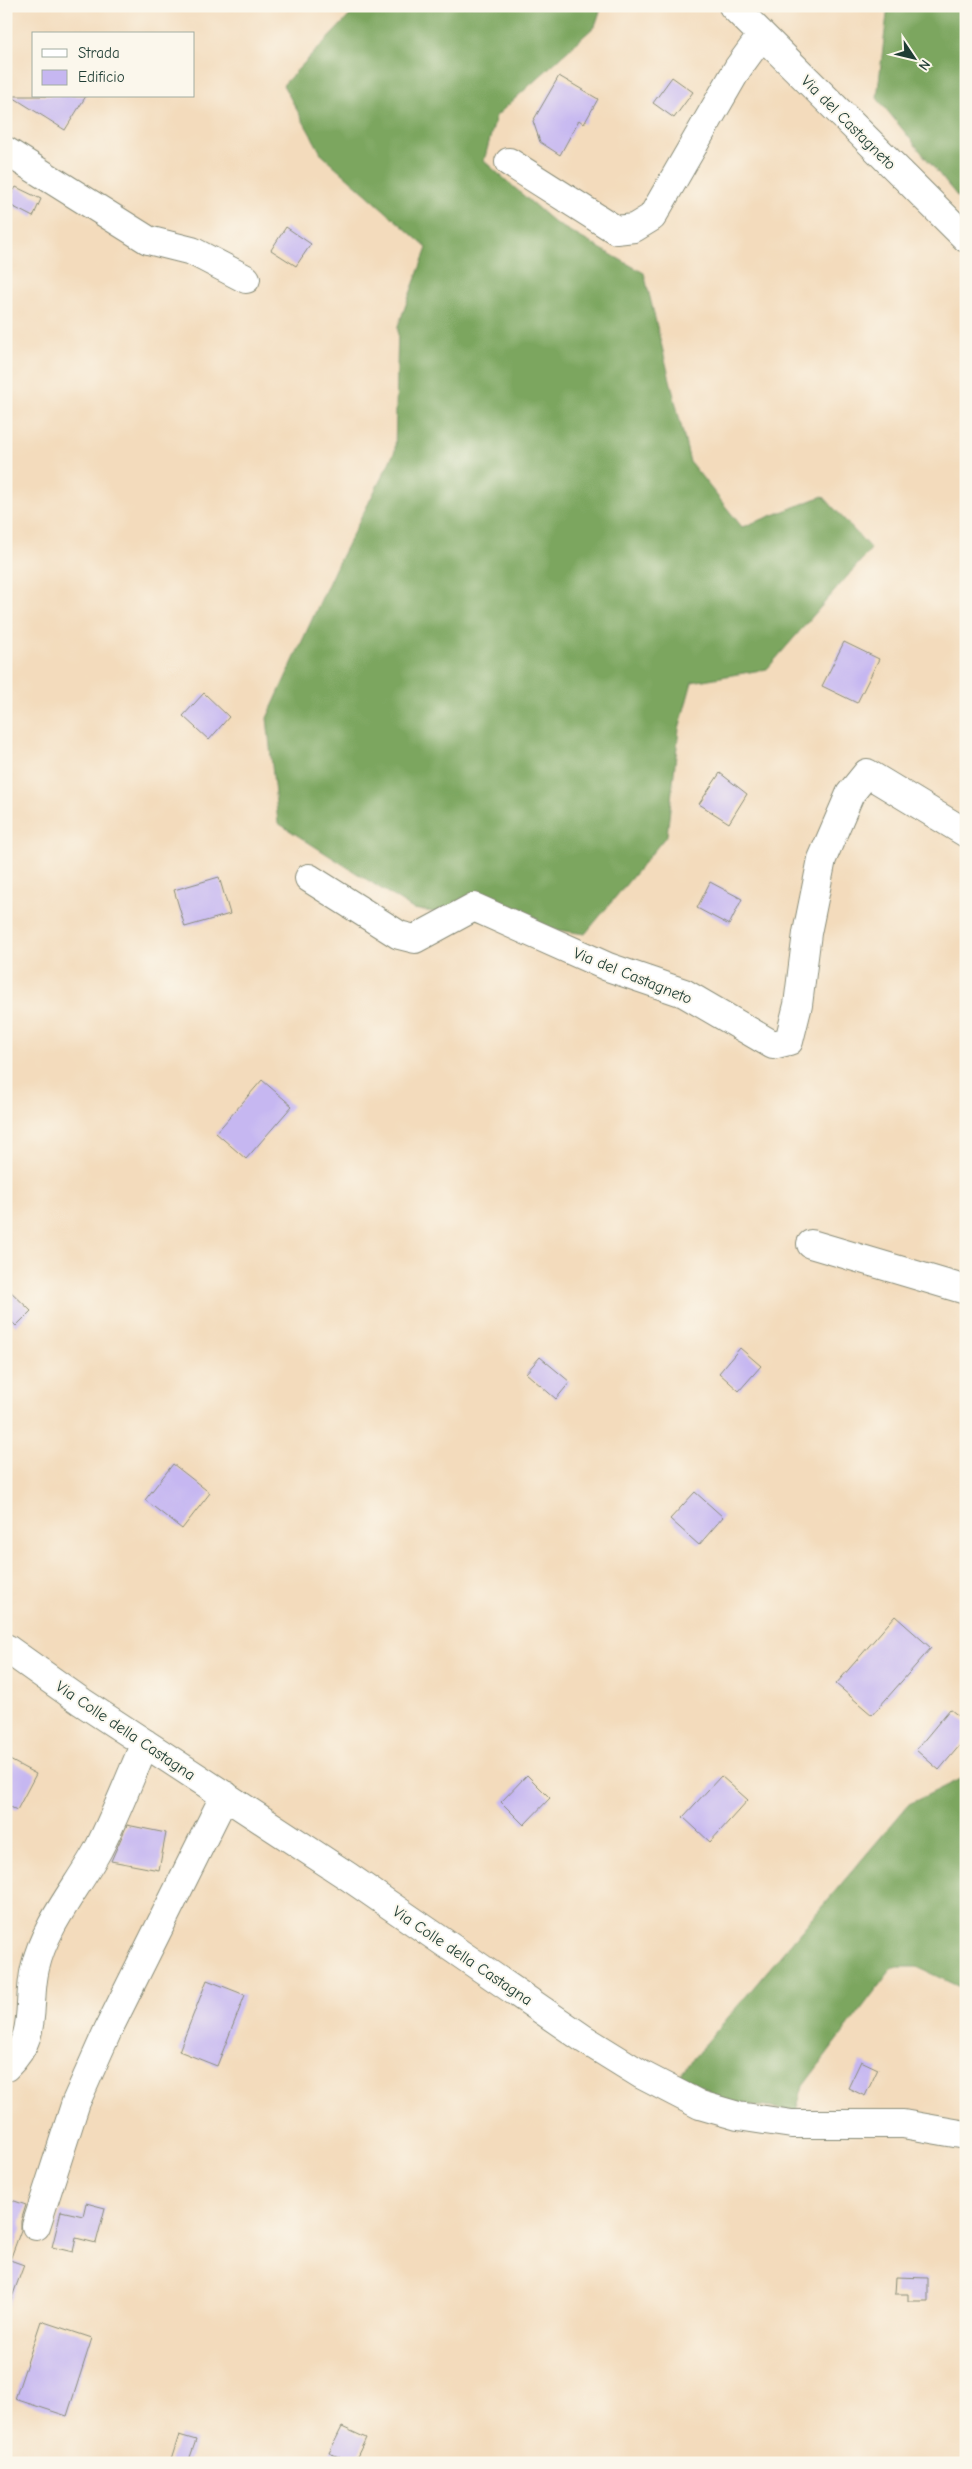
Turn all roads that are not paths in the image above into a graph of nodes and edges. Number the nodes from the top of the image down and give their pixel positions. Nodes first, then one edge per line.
1 (733, 6) edge
2 (762, 35) junction
3 (6, 151) edge
4 (509, 162) dead end
5 (966, 238) edge
6 (246, 279) dead end
7 (966, 833) edge
8 (309, 878) dead end
9 (811, 1244) dead end
10 (966, 1290) edge
11 (6, 1648) edge
12 (145, 1743) junction
13 (225, 1795) junction
14 (6, 2067) edge
15 (966, 2135) edge
16 (36, 2226) dead end

1 - 2 street, Via del Castagneto
2 - 4 street
2 - 5 street, Via del Castagneto
3 - 6 street
7 - 8 street, Via del Castagneto
9 - 10 street
11 - 12 street, Via Colle della Castagna
12 - 13 street, Via Colle della Castagna
12 - 14 street
13 - 15 street, Via Colle della Castagna
13 - 16 street

